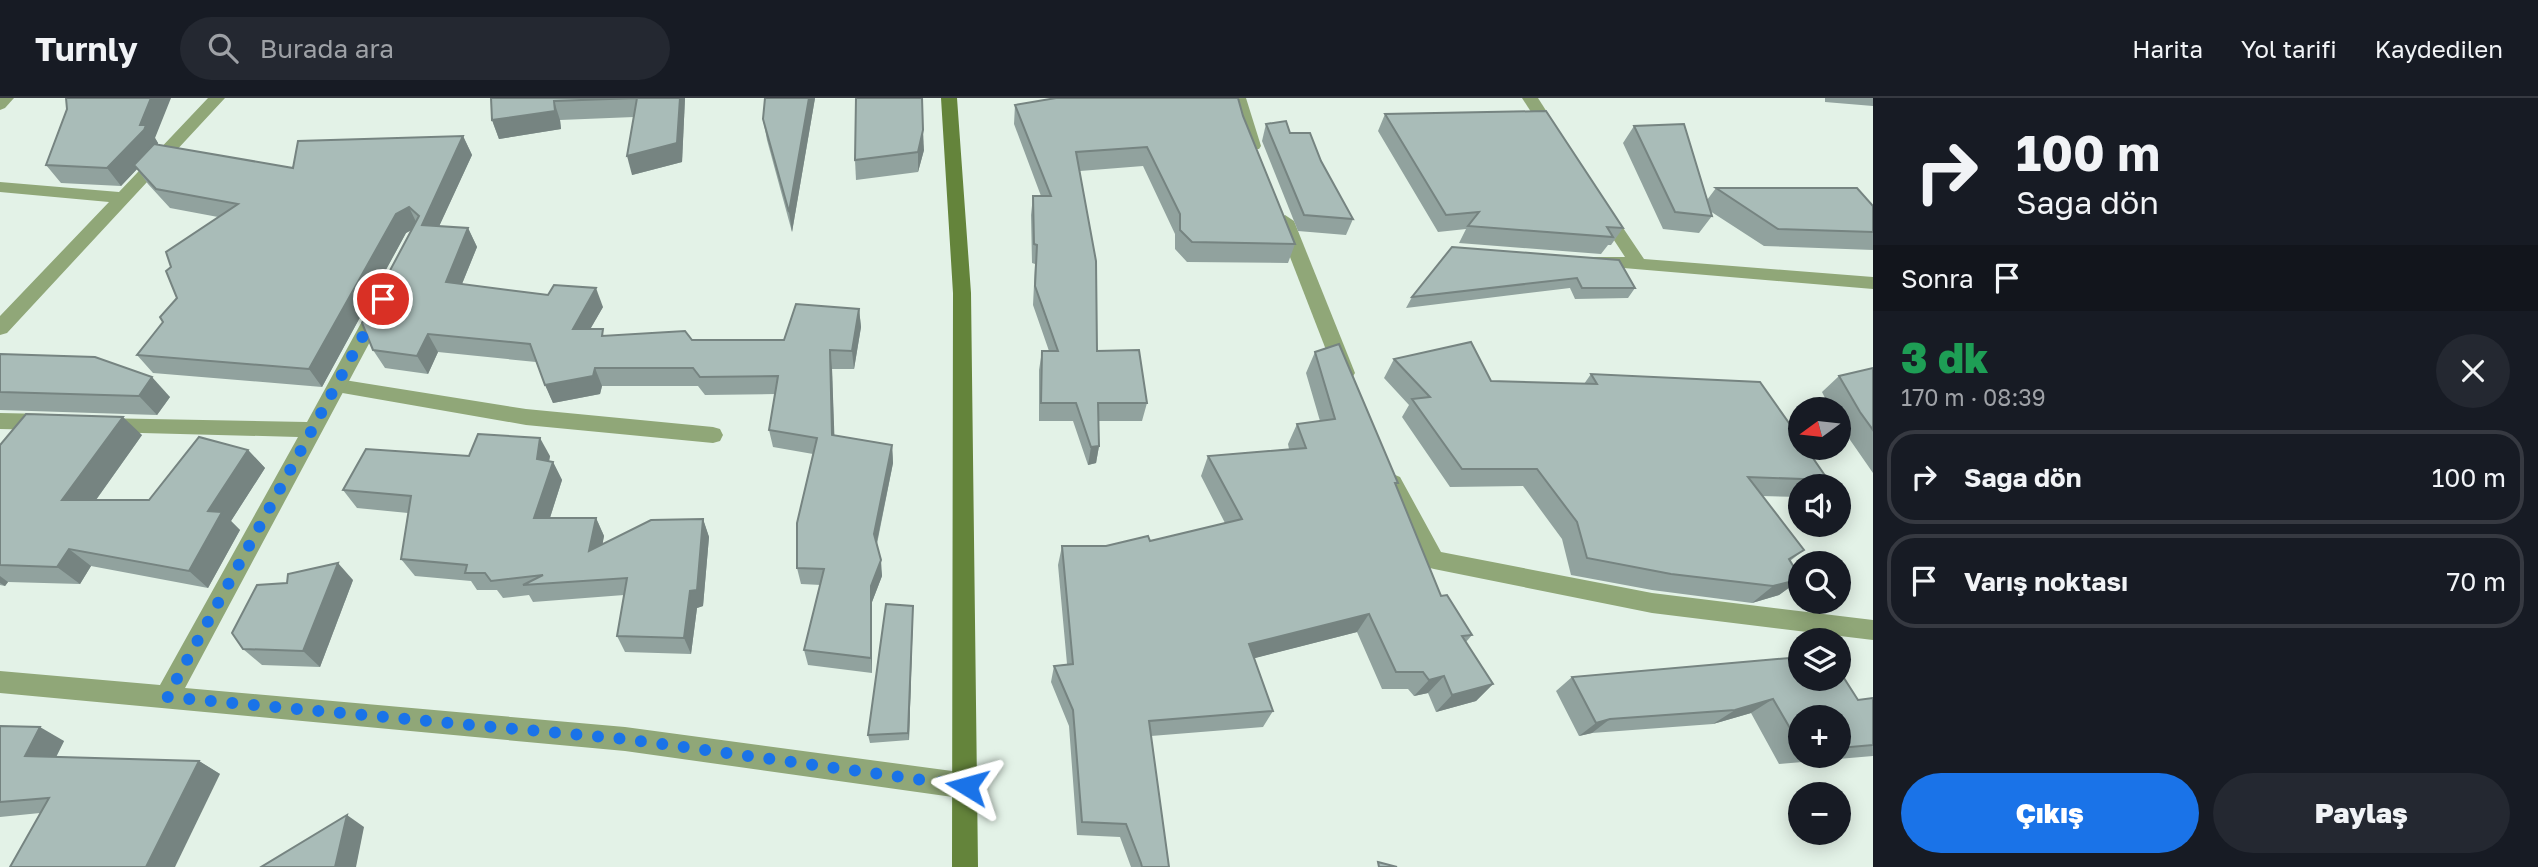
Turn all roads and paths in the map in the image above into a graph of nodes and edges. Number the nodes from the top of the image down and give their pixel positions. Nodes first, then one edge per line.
1 (6, 98) edge
2 (217, 98) edge
3 (948, 98) edge
4 (1238, 98) edge
5 (1530, 98) edge
6 (0, 105) edge
7 (1566, 153) edge
8 (1259, 159) edge
9 (0, 187) edge
10 (1275, 197) edge
11 (1594, 197) edge
12 (123, 198) junction
13 (1570, 259) edge
14 (1638, 264) junction
15 (1873, 283) edge
16 (387, 293) edge
17 (0, 328) edge
18 (338, 386) junction
19 (1353, 395) edge
20 (0, 421) edge
21 (314, 430) junction
22 (713, 435) dead end
23 (1387, 470) edge
24 (1873, 630) edge
25 (0, 682) edge
26 (167, 697) junction
27 (967, 786) junction
28 (965, 867) edge

1 - 6 street
2 - 12 street
3 - 27 street
4 - 8 street
5 - 7 street
9 - 12 street
10 - 19 street
11 - 14 street
12 - 17 street
13 - 14 street
14 - 15 street
16 - 18 street
18 - 21 street
18 - 22 street
20 - 21 street
21 - 26 street
23 - 24 street
25 - 26 street
26 - 27 street
27 - 28 street

